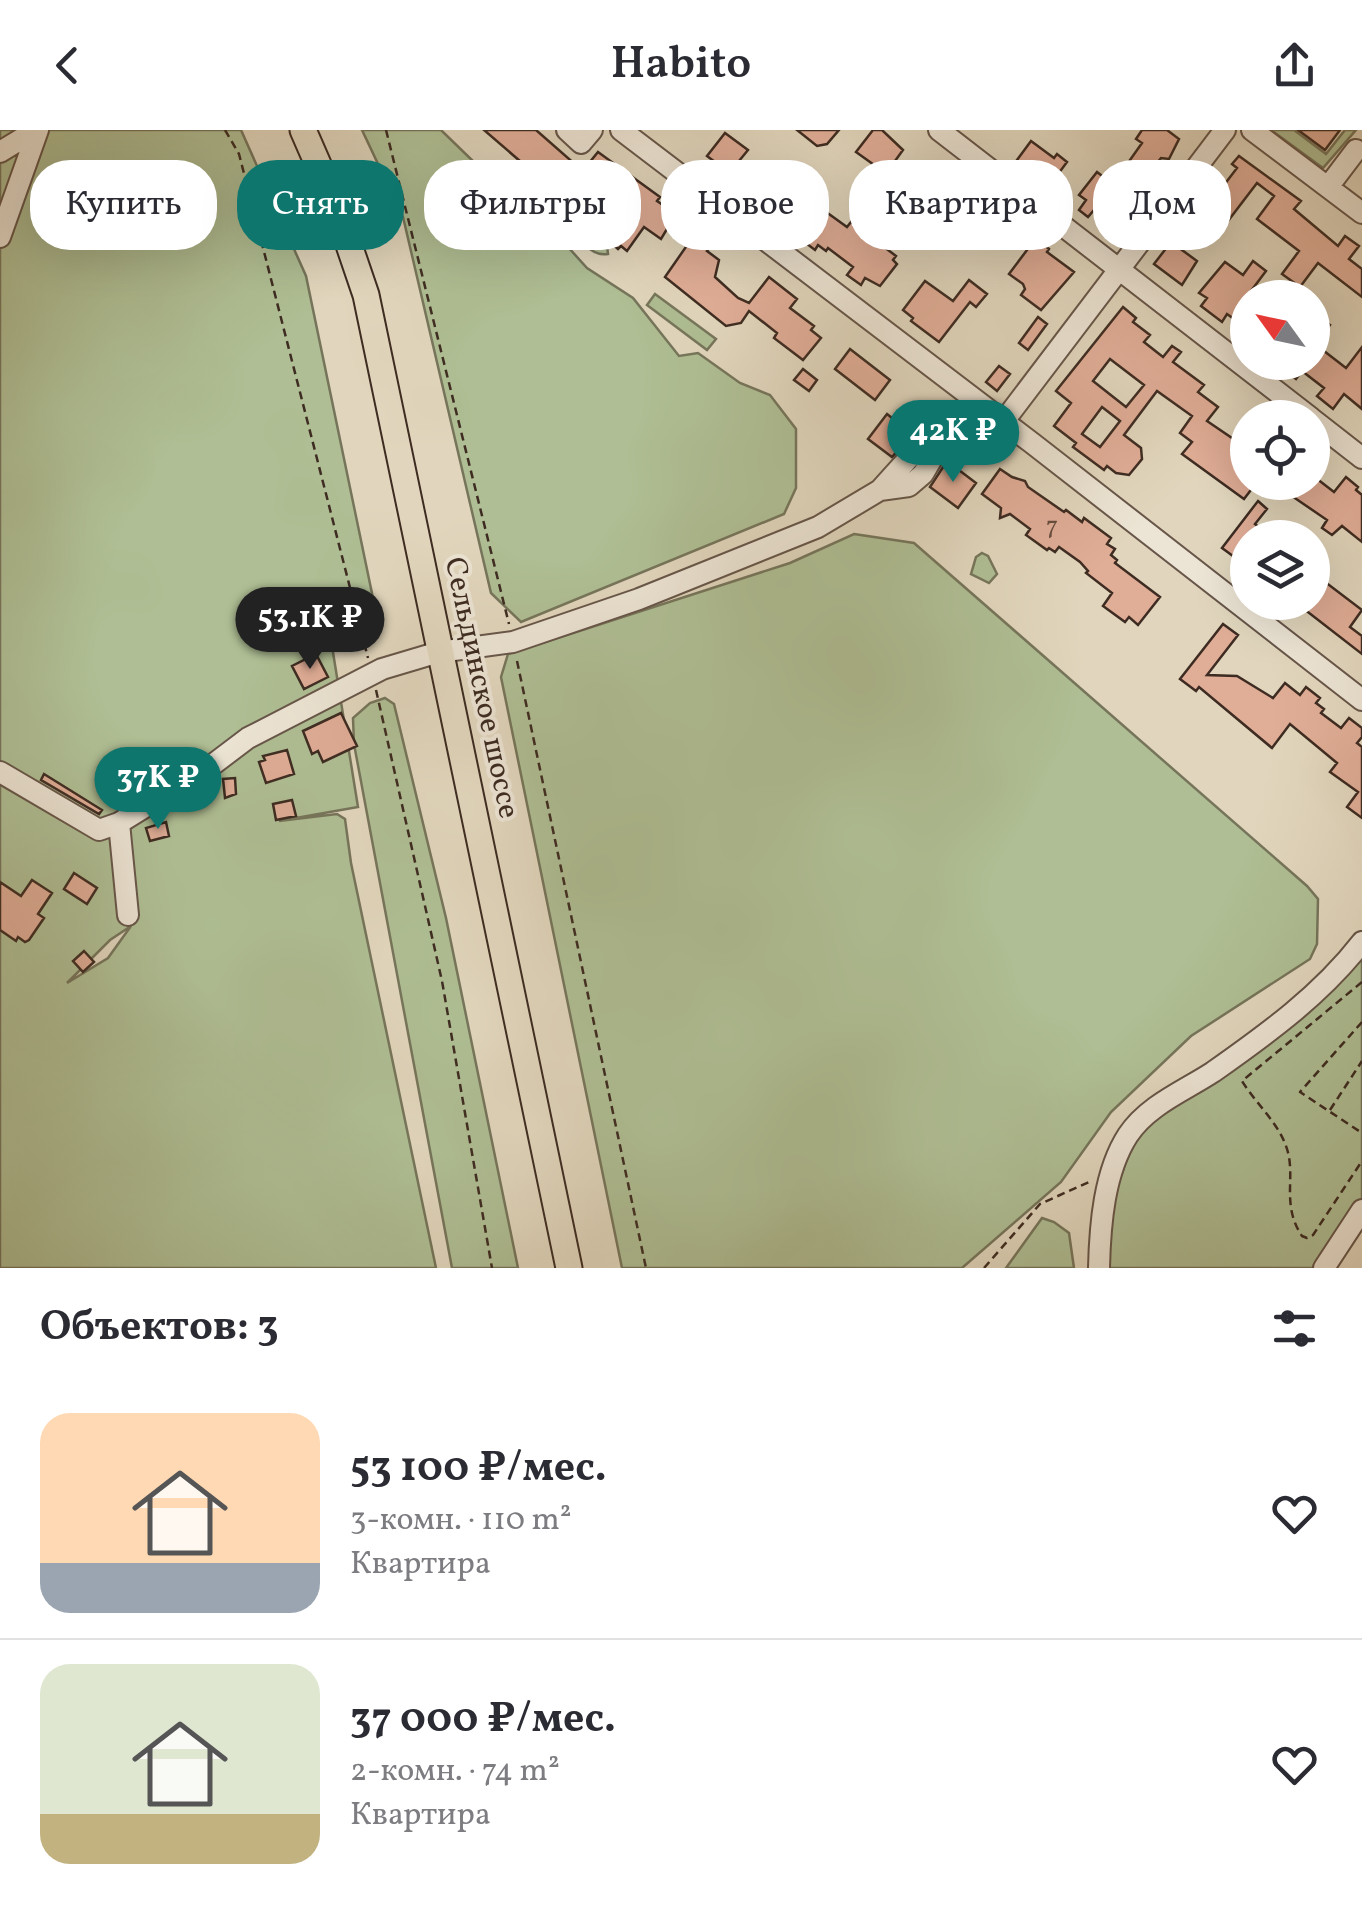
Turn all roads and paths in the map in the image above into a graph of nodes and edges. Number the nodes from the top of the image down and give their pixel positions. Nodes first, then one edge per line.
1 (37, 130) edge
2 (225, 130) edge
3 (303, 130) edge
4 (386, 130) edge
5 (567, 130) edge
6 (592, 130) edge
7 (939, 130) edge
8 (1225, 130) edge
9 (1252, 130) edge
10 (633, 134) edge
11 (1356, 150) dead end
12 (0, 152) edge
13 (1328, 187) junction
14 (1362, 213) edge
15 (0, 237) edge
16 (1119, 268) junction
17 (973, 399) junction
18 (1289, 400) edge
19 (1004, 422) junction
20 (1330, 432) edge
21 (1362, 458) edge
22 (514, 642) junction
23 (439, 652) junction
24 (372, 674) junction
25 (1362, 700) edge
26 (0, 772) edge
27 (119, 823) junction
28 (128, 915) dead end
29 (1362, 942) edge
30 (1362, 982) edge
31 (1362, 1022) edge
32 (1362, 1061) edge
33 (1329, 1111) junction
34 (1362, 1133) edge
35 (1362, 1161) edge
36 (1112, 1171) junction
37 (1362, 1210) edge
38 (492, 1268) edge
39 (569, 1268) edge
40 (646, 1268) edge
41 (984, 1268) edge
42 (1099, 1268) edge
43 (1324, 1268) edge

1 - 12 street
1 - 15 street
2 - 24 path
3 - 23 main road, Сельдинское шоссе
4 - 22 path
5 - 6 street
7 - 16 street
8 - 16 street
9 - 13 street
10 - 17 street
11 - 13 street
13 - 14 street
16 - 18 street
16 - 19 street
17 - 19 street
17 - 22 street
19 - 25 street
20 - 21 street
22 - 23 street
22 - 40 path
23 - 24 street
23 - 39 main road, Сельдинское шоссе
24 - 27 street
24 - 38 path
26 - 27 street
27 - 28 street
29 - 36 street
30 - 35 path
31 - 33 path
32 - 33 path
33 - 34 path
36 - 41 path
36 - 42 street
37 - 43 street

